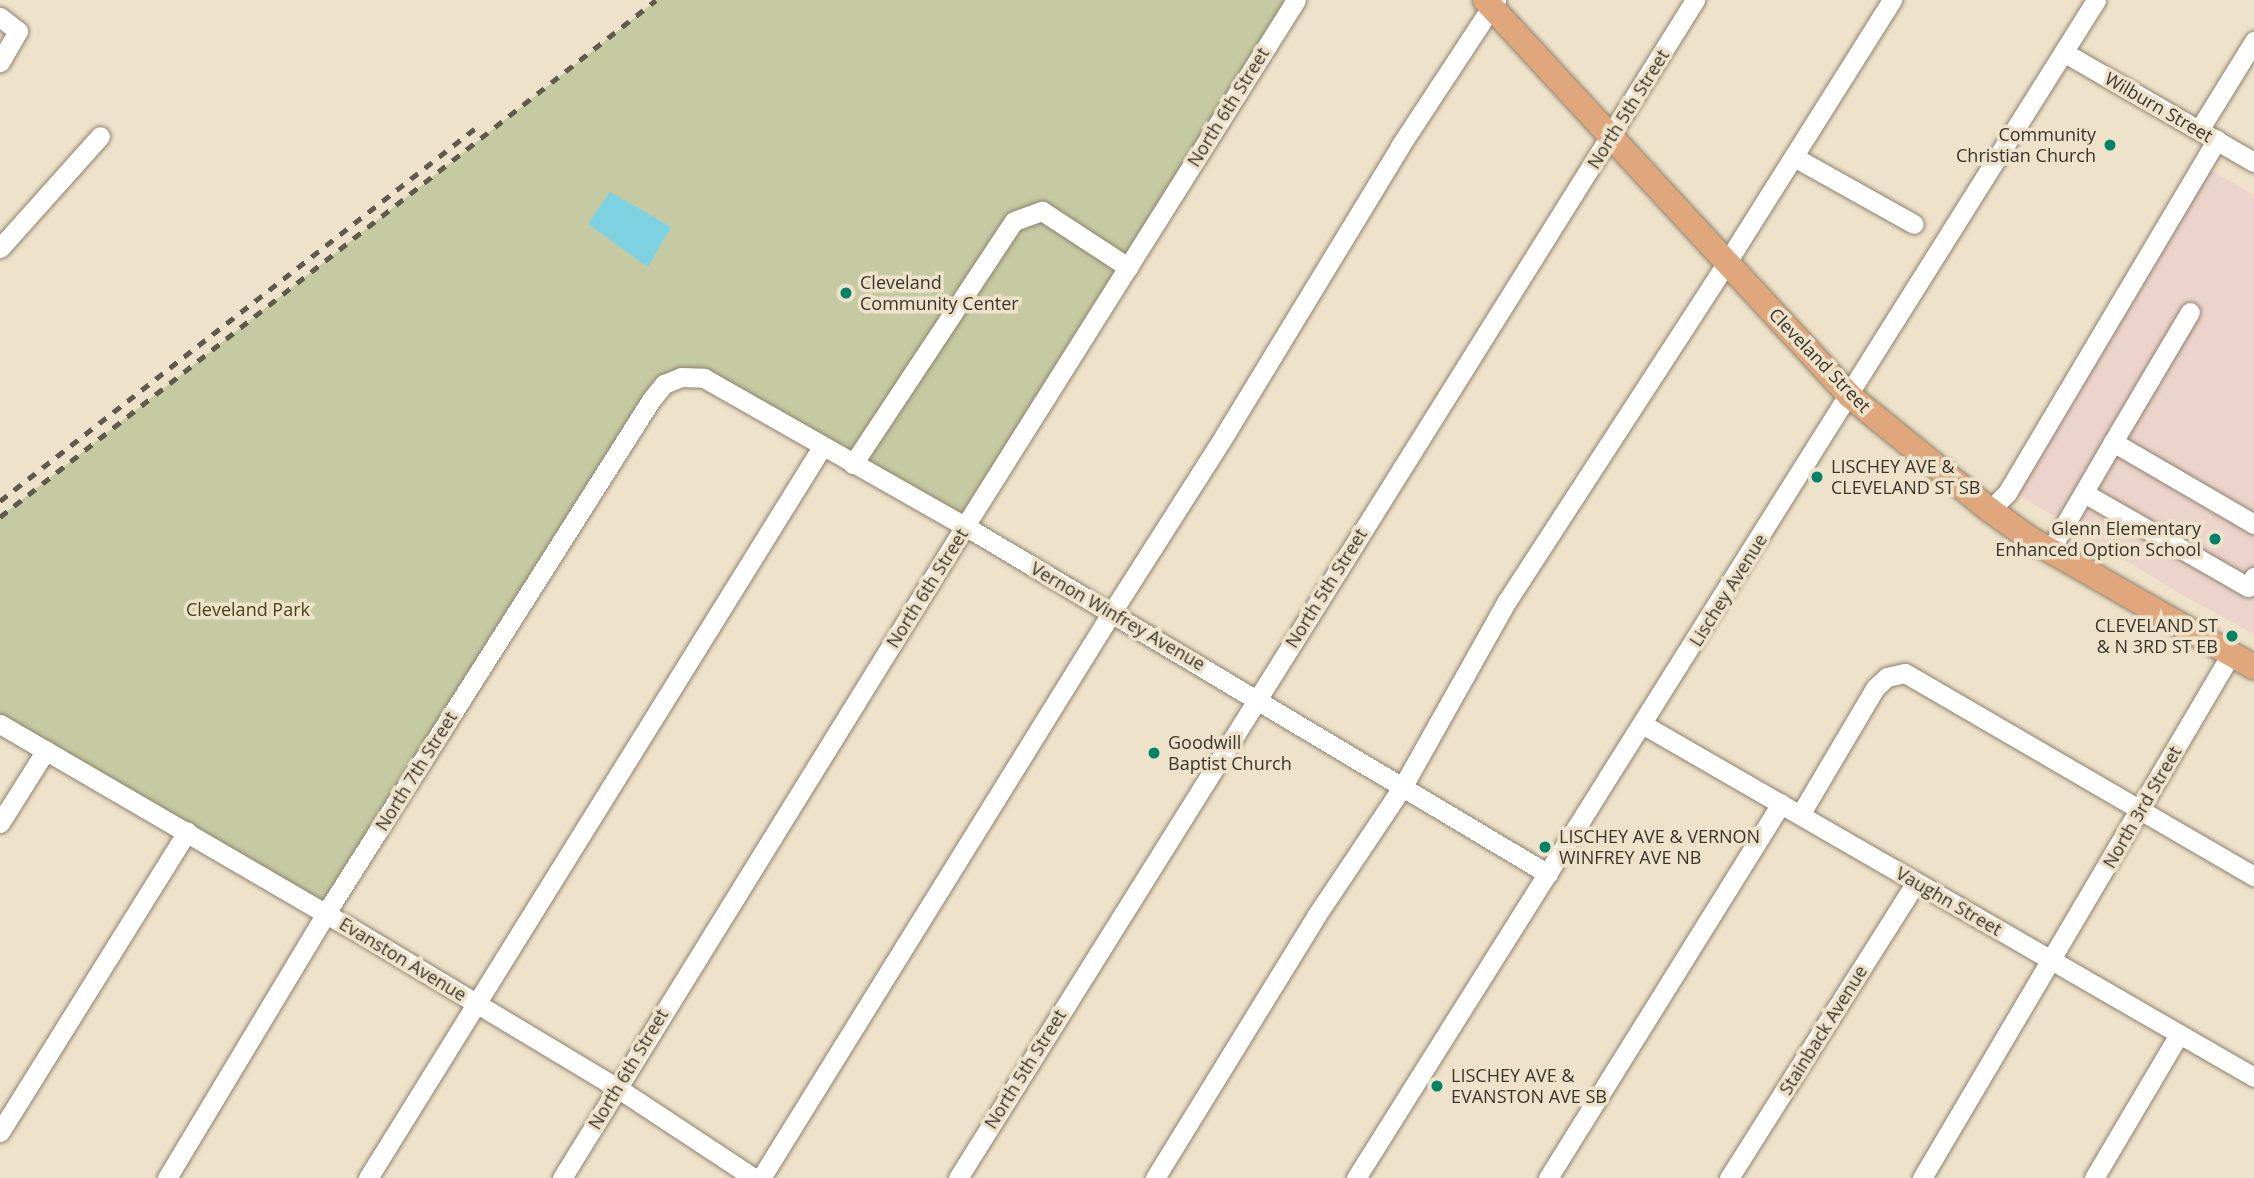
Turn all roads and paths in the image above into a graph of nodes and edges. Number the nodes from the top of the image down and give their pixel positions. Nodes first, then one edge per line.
1 (1695, 0) edge
2 (1892, 0) edge
3 (2096, 0) edge
4 (1290, 2) edge
5 (1491, 2) edge
6 (0, 17) edge
7 (2254, 41) edge
8 (2065, 53) junction
9 (0, 62) edge
10 (2199, 130) junction
11 (1613, 135) junction
12 (100, 136) dead end
13 (2217, 141) junction
14 (1794, 157) junction
15 (2254, 162) edge
16 (1914, 224) dead end
17 (0, 248) edge
18 (1727, 262) junction
19 (1128, 267) junction
20 (2190, 312) dead end
21 (681, 377) joint
22 (1850, 396) junction
23 (2113, 442) junction
24 (822, 447) junction
25 (853, 464) junction
26 (2084, 493) junction
27 (1990, 510) junction
28 (2254, 524) edge
29 (965, 526) junction
30 (2050, 550) junction
31 (2254, 577) edge
32 (1112, 612) junction
33 (2231, 654) junction
34 (2254, 667) edge
35 (1256, 698) junction
36 (0, 724) edge
37 (1644, 724) junction
38 (46, 750) junction
39 (1403, 786) junction
40 (1781, 804) junction
41 (2141, 809) junction
42 (1800, 815) junction
43 (0, 823) edge
44 (187, 832) junction
45 (1548, 874) junction
46 (2254, 876) edge
47 (1916, 882) junction
48 (326, 913) junction
49 (2053, 960) junction
50 (475, 1003) junction
51 (2179, 1034) junction
52 (2254, 1077) edge
53 (616, 1087) junction
54 (0, 1132) edge
55 (167, 1178) edge
56 (368, 1178) edge
57 (562, 1178) edge
58 (754, 1178) edge
59 (761, 1178) edge
60 (958, 1178) edge
61 (1155, 1178) edge
62 (1356, 1178) edge
63 (1548, 1178) edge
64 (1729, 1178) edge
65 (1922, 1178) edge
66 (2094, 1178) edge

1 - 11 street, North 5th Street
2 - 14 street
3 - 8 street, Lischey Avenue
4 - 19 street, North 6th Street
5 - 11 main road, Cleveland Street
5 - 32 street
6 - 9 street
7 - 10 street
8 - 10 street, Wilburn Street
8 - 22 street, Lischey Avenue
10 - 13 street, Wilburn Street
11 - 18 main road, Cleveland Street
11 - 35 street, North 5th Street
12 - 17 street
13 - 15 street, Wilburn Street
13 - 27 street
14 - 16 street
14 - 18 street
18 - 22 main road, Cleveland Street
18 - 39 street
19 - 25 street
19 - 29 street, North 6th Street
20 - 23 street
21 - 24 street, Vernon Winfrey Avenue
21 - 48 street, North 7th Street
22 - 27 main road, Cleveland Street
22 - 37 street, Lischey Avenue
23 - 26 street
23 - 28 street
24 - 25 street, Vernon Winfrey Avenue
24 - 50 street
25 - 29 street, Vernon Winfrey Avenue
26 - 30 street
26 - 31 street
27 - 30 main road, Cleveland Street
29 - 32 street, Vernon Winfrey Avenue
29 - 53 street, North 6th Street
30 - 33 main road, Cleveland Street
32 - 35 street, Vernon Winfrey Avenue
32 - 59 street
33 - 34 main road, Cleveland Street
33 - 41 street, North 3rd Street
35 - 39 street, Vernon Winfrey Avenue
35 - 60 street, North 5th Street
36 - 38 street, Evanston Avenue
37 - 40 street, Vaughn Street
37 - 45 street, Lischey Avenue
38 - 43 street
38 - 44 street, Evanston Avenue
39 - 45 street, Vernon Winfrey Avenue
39 - 61 street
40 - 42 street, Vaughn Street
40 - 63 street
41 - 42 street
41 - 46 street
41 - 49 street, North 3rd Street
42 - 47 street, Vaughn Street
44 - 48 street, Evanston Avenue
44 - 54 street
45 - 62 street, Lischey Avenue
47 - 49 street, Vaughn Street
47 - 64 street, Stainback Avenue
48 - 50 street, Evanston Avenue
48 - 55 street, North 7th Street
49 - 51 street, Vaughn Street
49 - 65 street, North 3rd Street
50 - 53 street, Evanston Avenue
50 - 56 street
51 - 52 street, Vaughn Street
51 - 66 street
53 - 57 street, North 6th Street
53 - 58 street, Evanston Avenue

